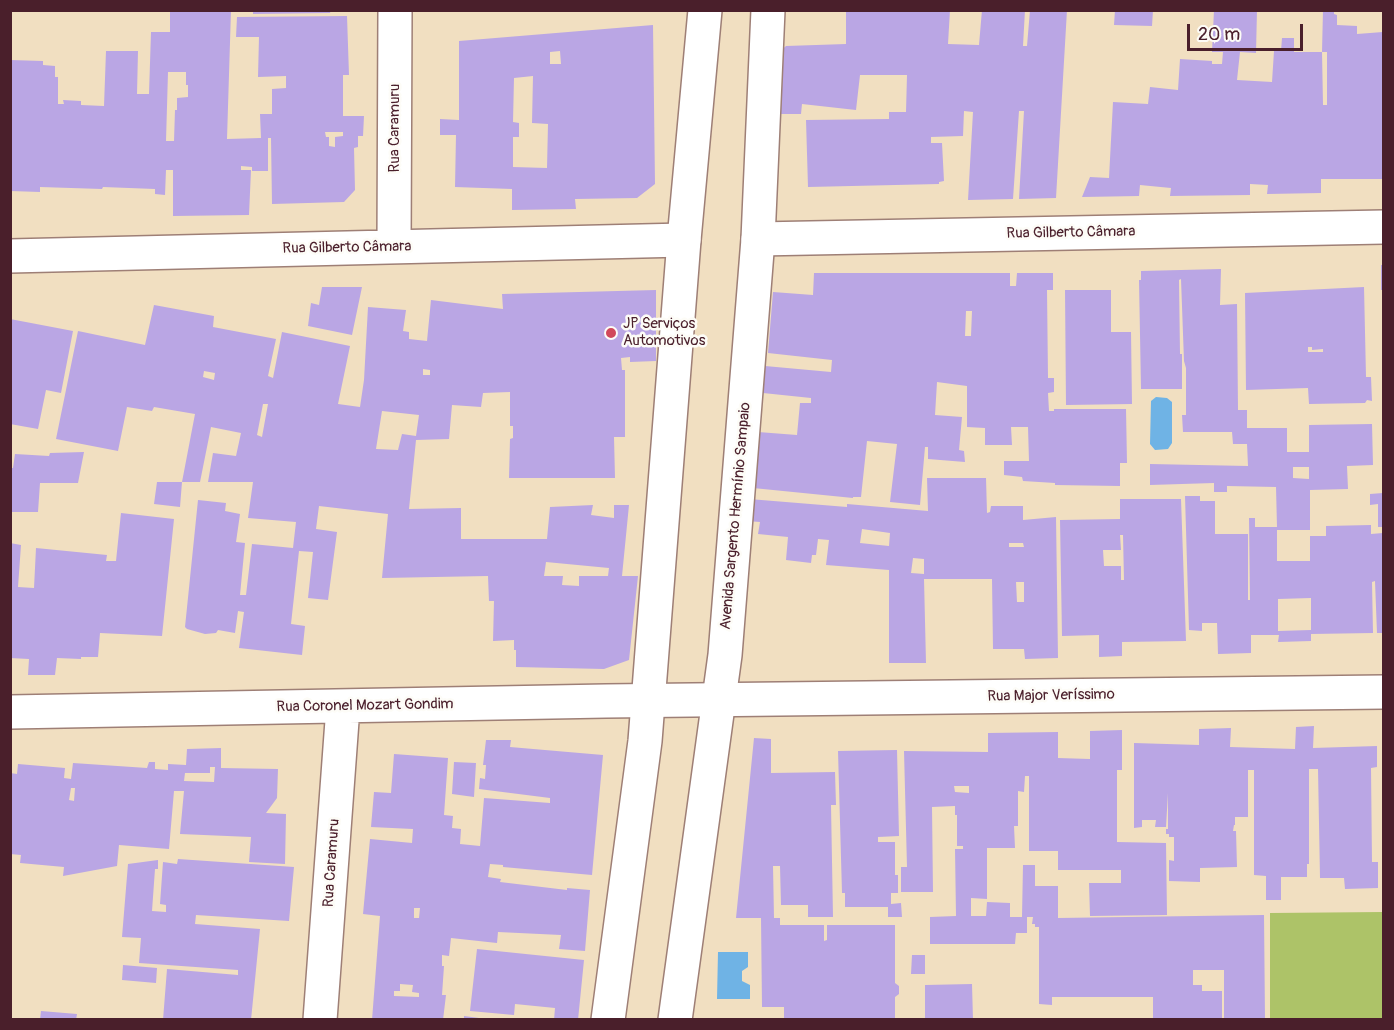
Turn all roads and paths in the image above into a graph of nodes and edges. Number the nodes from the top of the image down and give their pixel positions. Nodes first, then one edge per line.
1 (395, 10) edge
2 (705, 10) edge
3 (768, 10) edge
4 (1383, 227) edge
5 (758, 239) junction
6 (684, 240) junction
7 (394, 246) junction
8 (10, 256) edge
9 (1383, 692) edge
10 (719, 700) junction
11 (648, 701) junction
12 (343, 707) junction
13 (10, 712) edge
14 (320, 1020) edge
15 (608, 1020) edge
16 (675, 1020) edge

1 - 7 street, Rua Caramuru
2 - 6 street
3 - 5 street, Avenida Sargento Hermínio Sampaio
4 - 5 street, Rua Gilberto Câmara
5 - 10 street, Avenida Sargento Hermínio Sampaio
6 - 7 street, Rua Gilberto Câmara
6 - 11 street
7 - 8 street, Rua Gilberto Câmara
9 - 10 street, Rua Major Veríssimo
10 - 11 street, Rua Coronel Mozart Gondim
10 - 16 street, Avenida Sargento Hermínio Sampaio
11 - 12 street, Rua Coronel Mozart Gondim
11 - 15 street
12 - 13 street, Rua Coronel Mozart Gondim
12 - 14 street, Rua Caramuru

